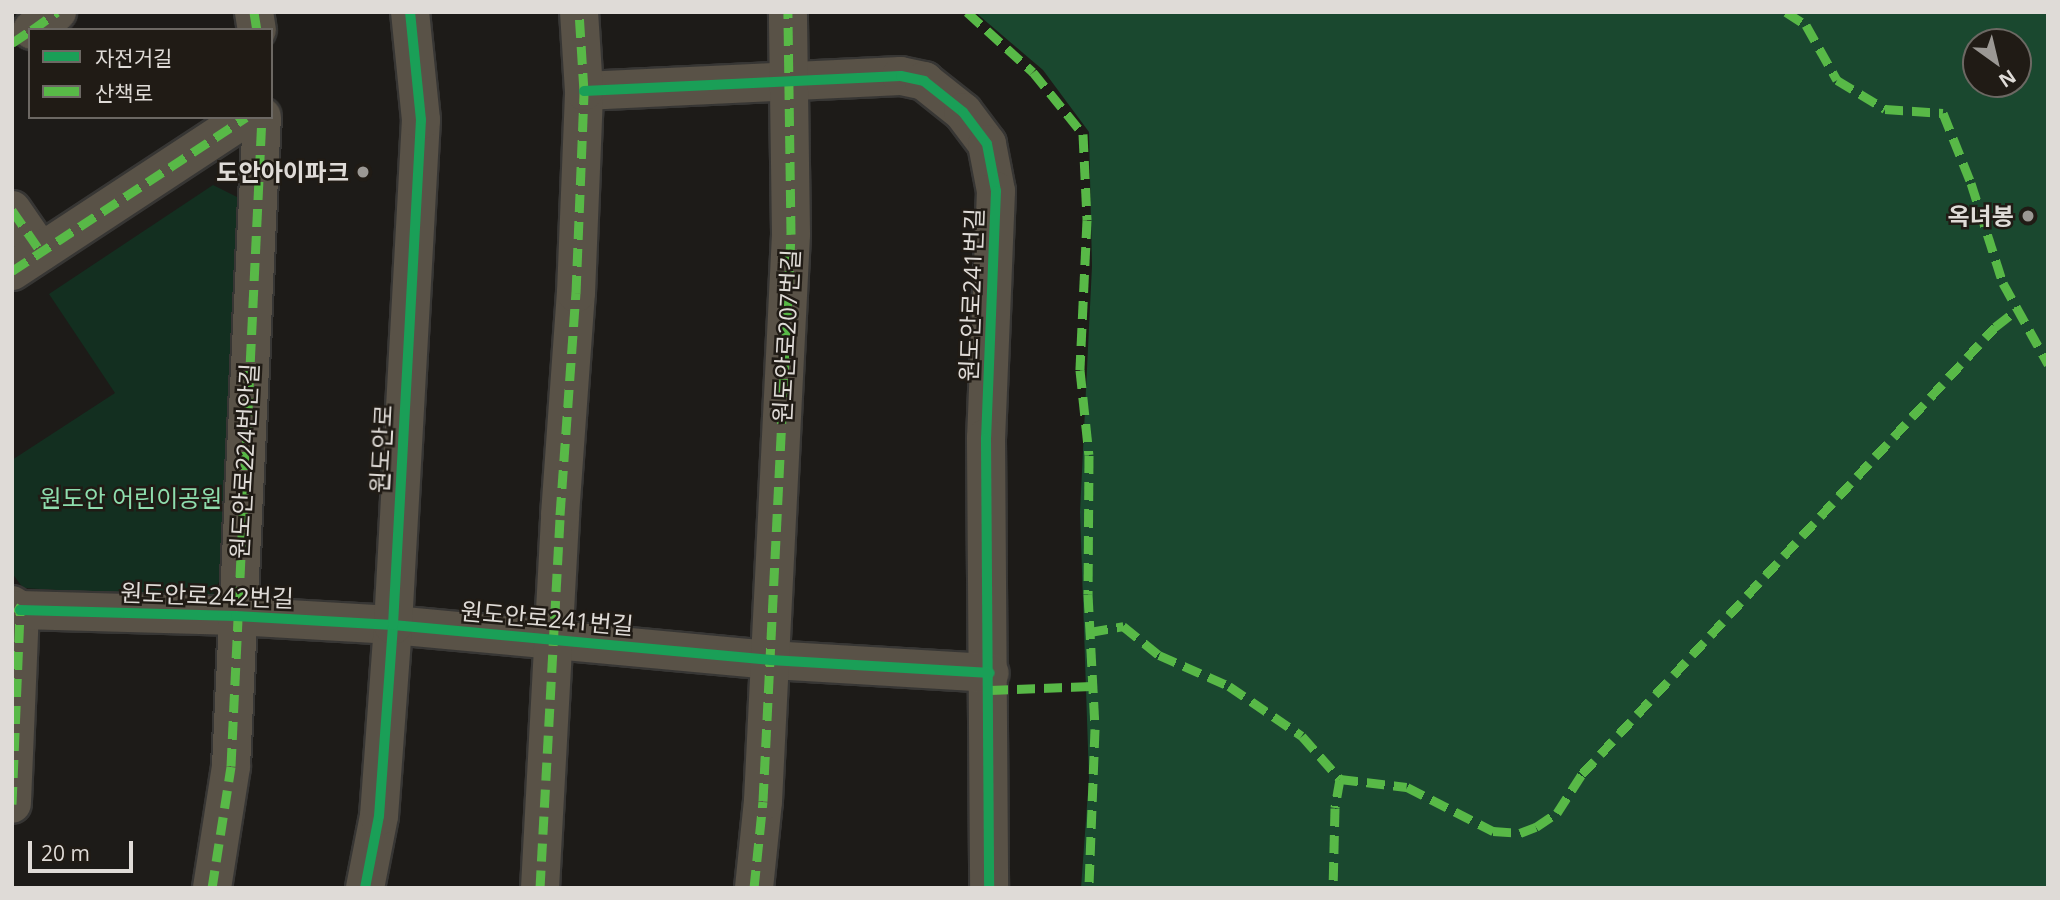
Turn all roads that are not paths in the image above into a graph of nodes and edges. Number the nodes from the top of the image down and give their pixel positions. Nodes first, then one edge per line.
1 (57, 12) edge
2 (410, 12) edge
3 (579, 12) edge
4 (788, 12) edge
5 (34, 28) edge
6 (28, 32) edge
7 (12, 43) edge
8 (790, 82) junction
9 (584, 91) junction
10 (243, 119) edge
11 (261, 119) edge
12 (12, 210) edge
13 (26, 262) edge
14 (16, 607) edge
15 (236, 616) junction
16 (393, 625) junction
17 (553, 639) junction
18 (771, 660) junction
19 (990, 673) junction
20 (12, 804) edge
21 (212, 888) edge
22 (365, 888) edge
23 (540, 888) edge
24 (754, 888) edge
25 (989, 888) edge

1 - 5 street
2 - 16 street, 원도안로
3 - 9 street
4 - 8 street, 원도안로207번길
6 - 7 street
8 - 9 street, 원도안로241번길
8 - 18 street, 원도안로207번길
8 - 19 street, 원도안로241번길
9 - 17 street
10 - 13 street
11 - 15 street, 원도안로224번안길
12 - 13 street
14 - 15 street, 원도안로242번길
14 - 20 street, 원도안로242번길
15 - 16 street, 원도안로242번길
15 - 21 street, 원도안로224번안길
16 - 17 street, 원도안로241번길
16 - 22 street, 원도안로
17 - 18 street, 원도안로241번길
17 - 23 street, 원도안로241번길
18 - 19 street, 원도안로241번길
18 - 24 street
19 - 25 street, 원도안로241번길

